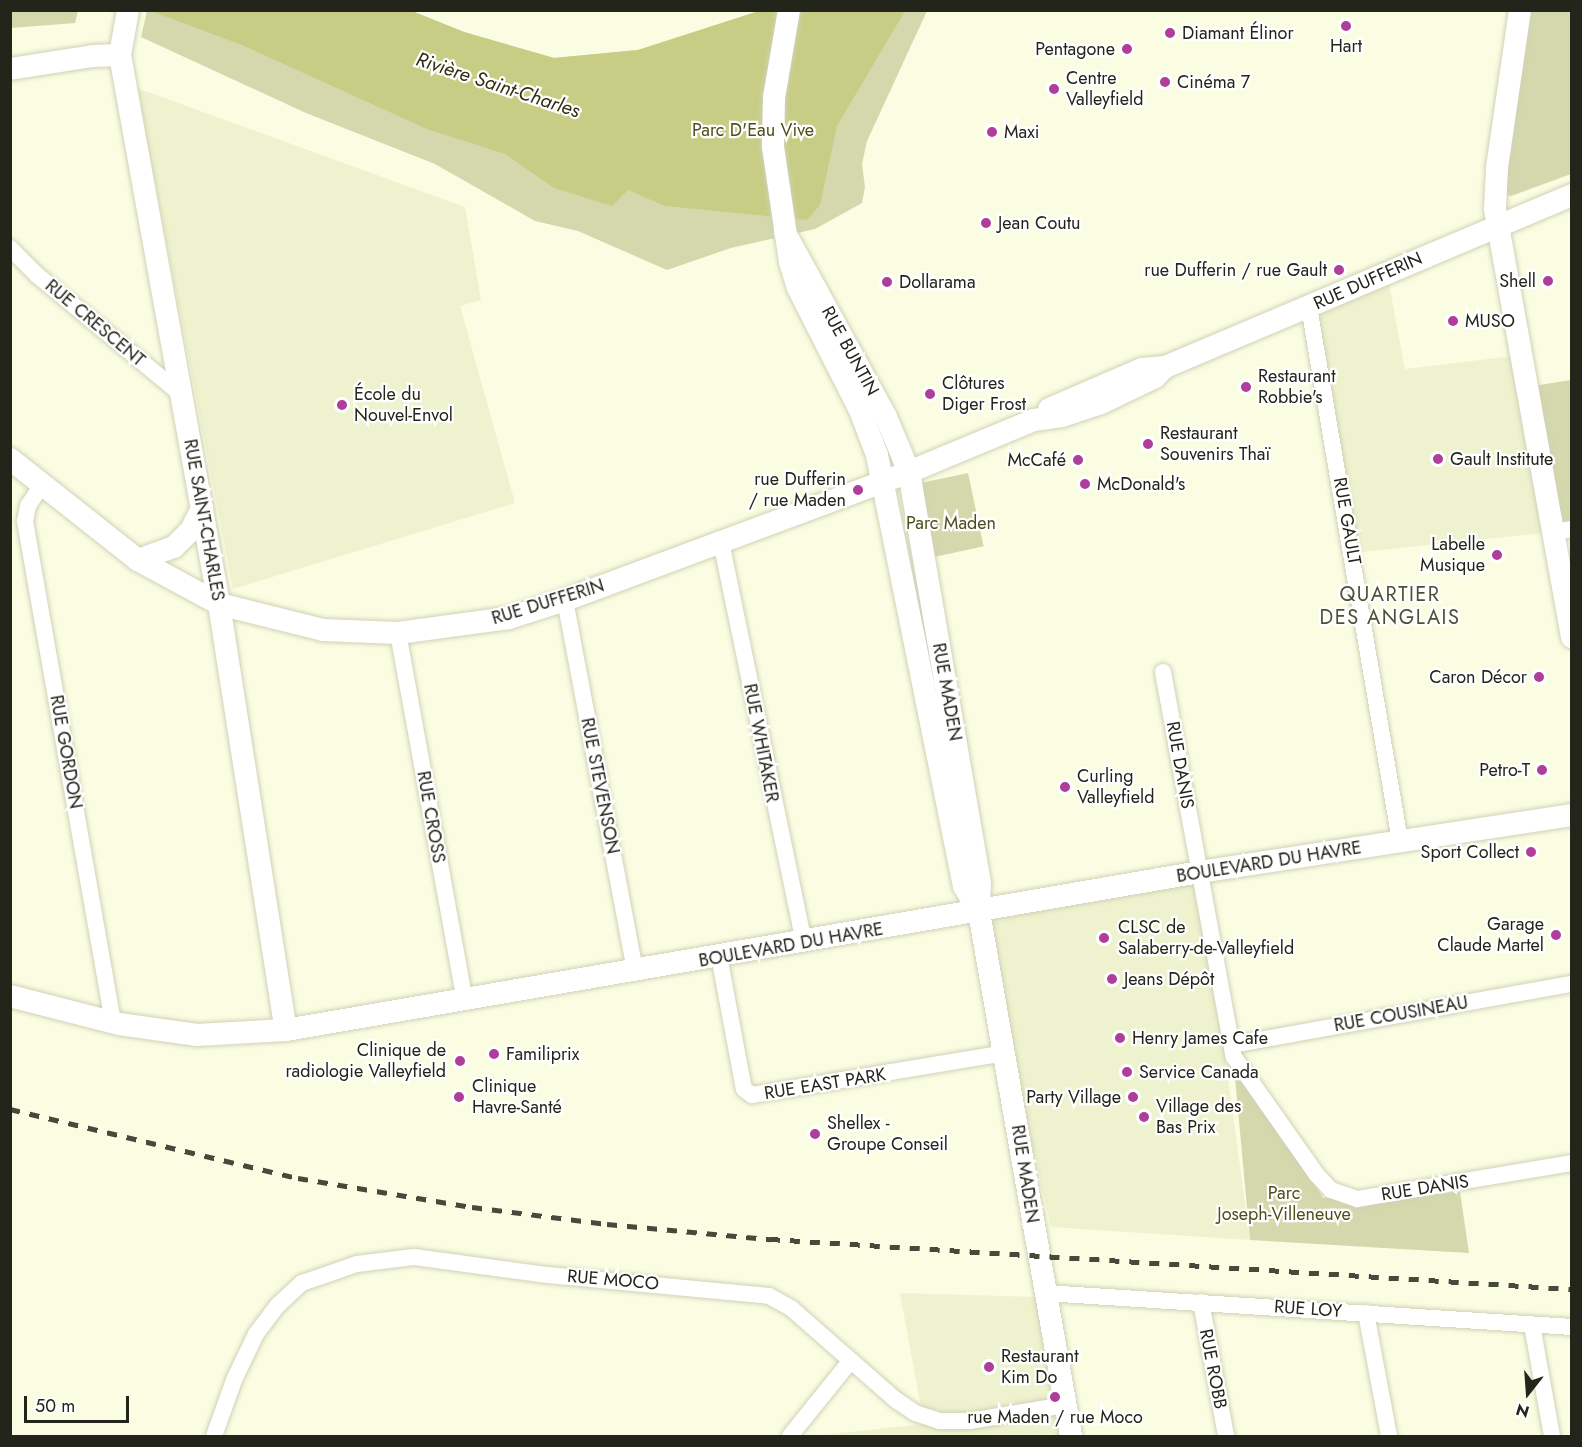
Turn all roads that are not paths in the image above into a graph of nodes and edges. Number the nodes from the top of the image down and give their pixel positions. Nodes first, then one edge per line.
1 (789, 10) edge
2 (1520, 10) edge
3 (127, 16) edge
4 (120, 55) junction
5 (10, 69) edge
6 (1572, 195) edge
7 (1499, 225) junction
8 (784, 227) junction
9 (10, 248) edge
10 (1309, 307) junction
11 (182, 395) junction
12 (10, 459) edge
13 (909, 472) junction
14 (883, 481) junction
15 (42, 485) junction
16 (202, 508) junction
17 (1562, 530) edge
18 (721, 542) junction
19 (138, 560) junction
20 (566, 600) junction
21 (219, 604) junction
22 (398, 633) junction
23 (1572, 637) edge
24 (1163, 672) dead end
25 (1572, 815) edge
26 (1400, 841) junction
27 (1200, 872) junction
28 (979, 912) junction
29 (804, 943) junction
30 (719, 956) junction
31 (635, 972) junction
32 (1572, 984) edge
33 (10, 996) edge
34 (465, 1001) junction
35 (113, 1022) junction
36 (286, 1030) junction
37 (1232, 1045) junction
38 (1006, 1053) junction
39 (1572, 1163) edge
40 (1045, 1293) junction
41 (1201, 1302) junction
42 (1366, 1313) junction
43 (1532, 1325) junction
44 (1572, 1327) edge
45 (851, 1360) junction
46 (1065, 1405) junction
47 (214, 1437) edge
48 (790, 1437) edge
49 (1071, 1437) edge
50 (1226, 1437) edge
51 (1389, 1437) edge
52 (1551, 1437) edge

1 - 8 street, RUE BUNTIN
2 - 7 street
3 - 4 street, RUE SAINT-CHARLES
4 - 5 street
4 - 11 street, RUE SAINT-CHARLES
6 - 7 street, RUE DUFFERIN
7 - 10 street, RUE DUFFERIN
7 - 17 street
8 - 13 street, RUE BUNTIN
8 - 14 street, RUE BUNTIN
9 - 11 street, RUE CRESCENT
10 - 13 street, RUE DUFFERIN
10 - 26 street, RUE GAULT
11 - 16 street, RUE SAINT-CHARLES
12 - 15 street, RUE DUFFERIN
13 - 14 street, RUE DUFFERIN
13 - 28 street, RUE MADEN
14 - 18 street, RUE DUFFERIN
14 - 28 street, RUE MADEN
15 - 19 street, RUE DUFFERIN
15 - 35 street, RUE GORDON
16 - 19 street
16 - 21 street, RUE SAINT-CHARLES
17 - 23 street
18 - 20 street, RUE DUFFERIN
18 - 29 street, RUE WHITAKER
19 - 21 street, RUE DUFFERIN
20 - 22 street, RUE DUFFERIN
20 - 31 street, RUE STEVENSON
21 - 22 street, RUE DUFFERIN
21 - 36 street, RUE SAINT-CHARLES
22 - 34 street, RUE CROSS
24 - 27 street, RUE DANIS
25 - 26 street, BOULEVARD DU HAVRE
26 - 27 street, BOULEVARD DU HAVRE
27 - 28 street, BOULEVARD DU HAVRE
27 - 37 street, RUE DANIS
28 - 29 street, BOULEVARD DU HAVRE
28 - 38 street, RUE MADEN
29 - 30 street, BOULEVARD DU HAVRE
30 - 31 street, BOULEVARD DU HAVRE
30 - 38 street, RUE EAST PARK
31 - 34 street, BOULEVARD DU HAVRE
32 - 37 street, RUE COUSINEAU
33 - 35 street, BOULEVARD DU HAVRE
34 - 36 street, BOULEVARD DU HAVRE
35 - 36 street, BOULEVARD DU HAVRE
37 - 39 street, RUE DANIS
38 - 40 street, RUE MADEN
40 - 41 street, RUE LOY
40 - 46 street, RUE MADEN
41 - 42 street, RUE LOY
41 - 50 street, RUE ROBB
42 - 43 street, RUE LOY
42 - 51 street
43 - 44 street, RUE LOY
43 - 52 street
45 - 46 street, RUE MOCO
45 - 47 street, RUE MOCO
45 - 48 street
46 - 49 street, RUE MADEN

